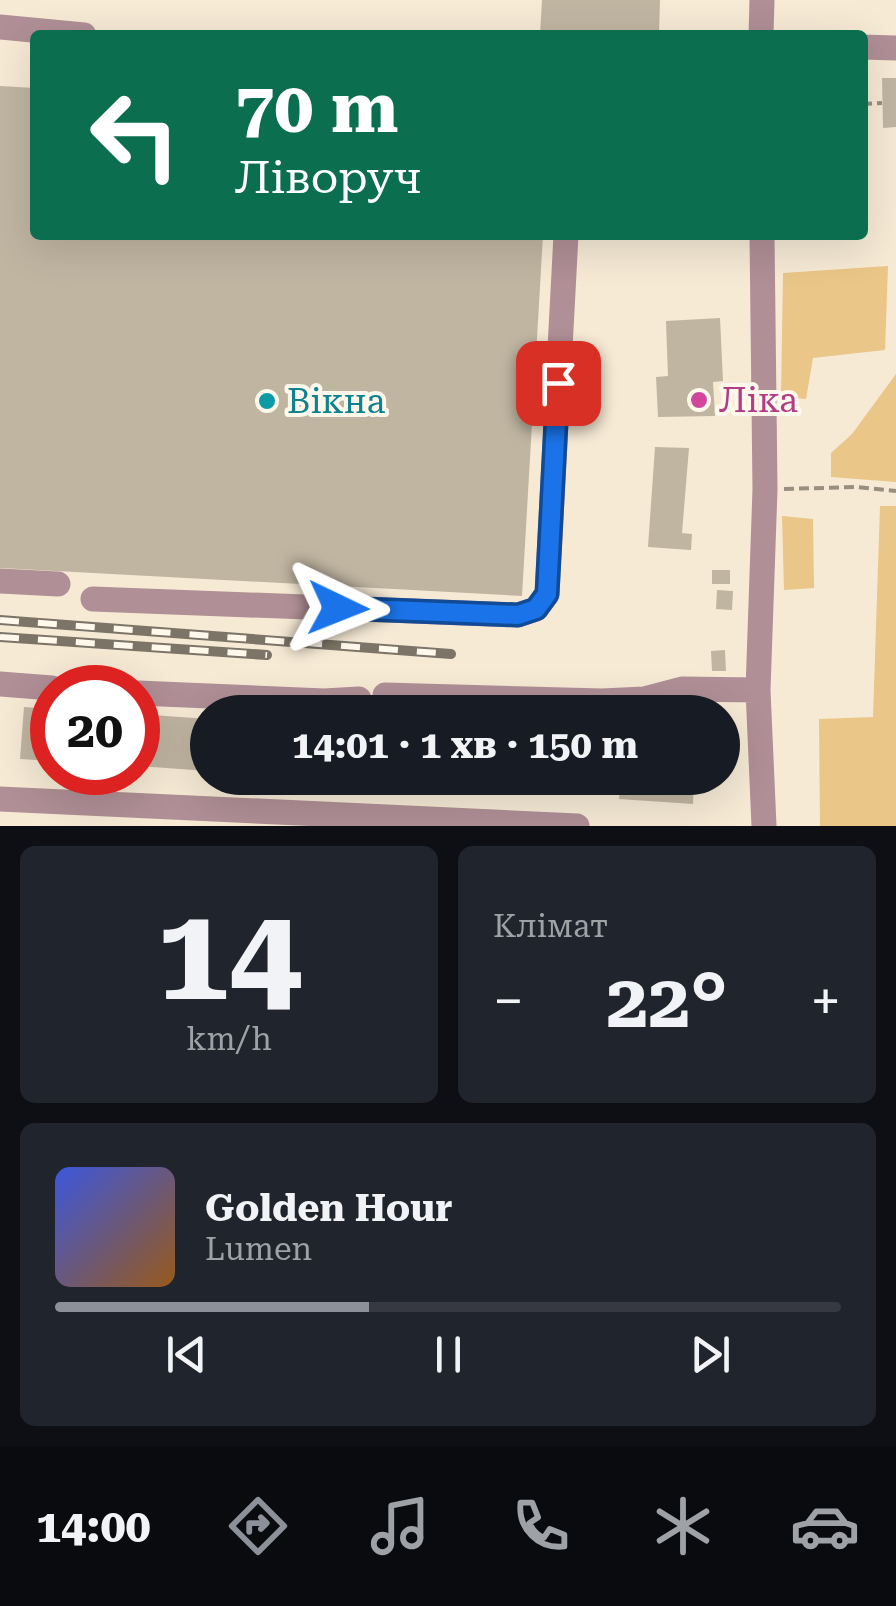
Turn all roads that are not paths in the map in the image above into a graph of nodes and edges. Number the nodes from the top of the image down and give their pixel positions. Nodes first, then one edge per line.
1 (762, 0) edge
2 (0, 27) edge
3 (32, 30) edge
4 (762, 30) edge
5 (868, 47) edge
6 (896, 48) edge
7 (566, 240) edge
8 (762, 240) edge
9 (0, 581) edge
10 (58, 584) dead end
11 (93, 599) dead end
12 (0, 684) edge
13 (30, 686) edge
14 (758, 690) junction
15 (160, 694) edge
16 (0, 799) edge
17 (234, 817) edge
18 (577, 826) edge
19 (764, 826) edge

1 - 4 street
2 - 3 street
5 - 6 street
7 - 11 street
8 - 14 street
9 - 10 street
12 - 13 street
14 - 15 street
14 - 19 street
16 - 17 street
17 - 18 street

